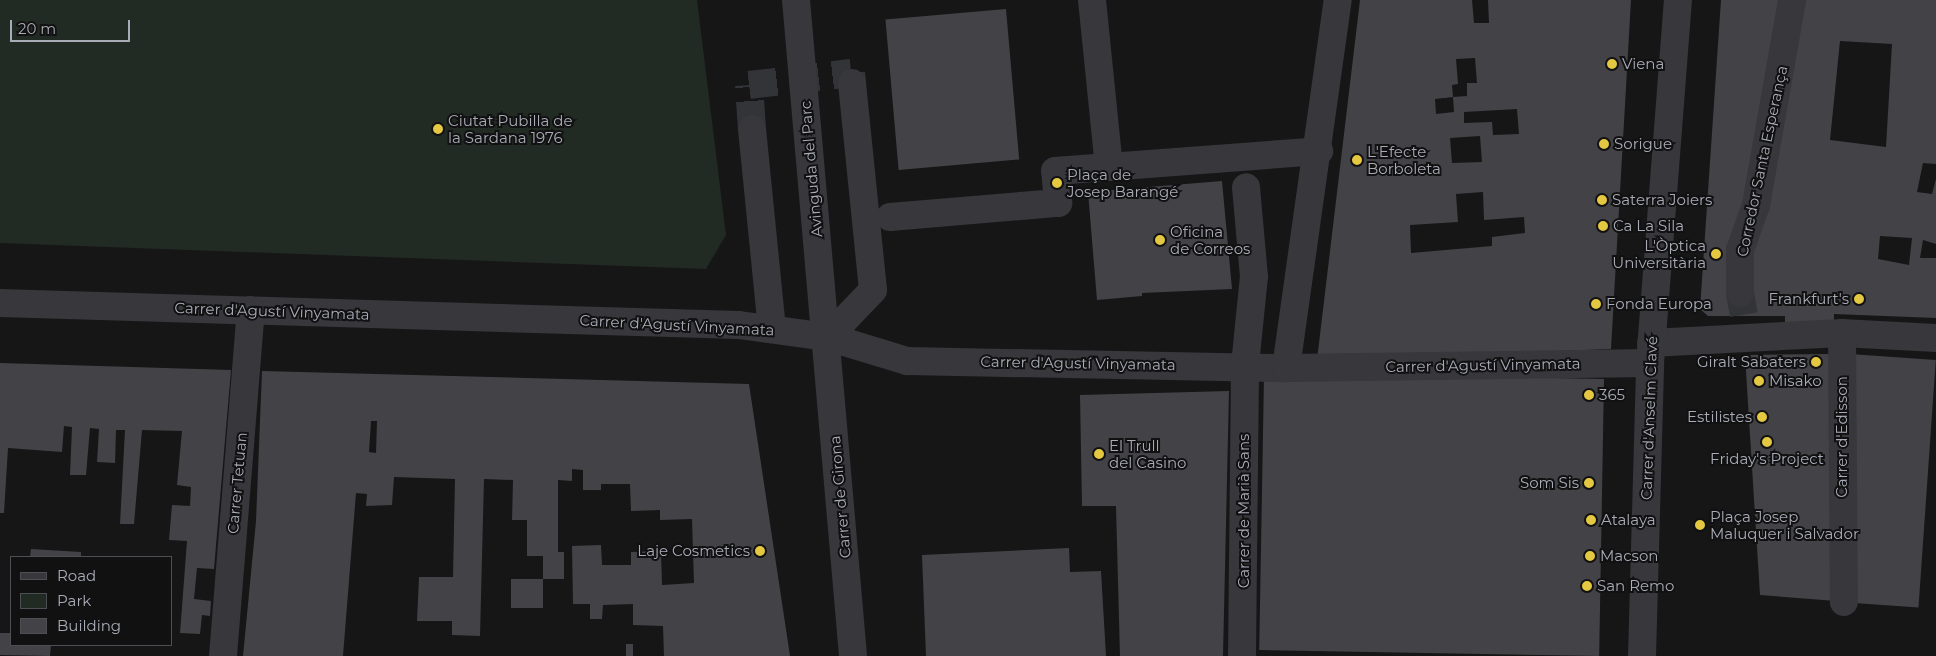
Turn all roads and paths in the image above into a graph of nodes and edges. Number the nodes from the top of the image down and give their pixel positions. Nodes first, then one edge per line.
1 (796, 0) edge
2 (1092, 0) edge
3 (1338, 0) edge
4 (1678, 0) edge
5 (1792, 0) edge
6 (852, 84) dead end
7 (752, 129) tunnel mouth
8 (1319, 152) junction
9 (1108, 167) junction
10 (1246, 187) dead end
11 (890, 216) dead end
12 (1740, 293) tunnel mouth
13 (0, 303) edge
14 (251, 310) junction
15 (772, 328) junction
16 (1842, 332) junction
17 (828, 338) junction
18 (1936, 338) edge
19 (1651, 353) junction
20 (1245, 365) junction
21 (1286, 368) junction
22 (1844, 602) dead end
23 (223, 656) edge
24 (854, 656) edge
25 (1242, 656) edge
26 (1642, 656) edge

1 - 17 street, Avinguda del Parc
2 - 9 street
3 - 8 street
4 - 19 street, Carrer d'Anselm Clavé
5 - 12 street, Corredor Santa Esperança
6 - 17 street
7 - 15 street
8 - 9 street
8 - 21 street
9 - 11 street
10 - 20 street, Carrer de Marià Sans
13 - 14 street, Carrer d'Agustí Vinyamata
14 - 15 street, Carrer d'Agustí Vinyamata
14 - 23 street, Carrer Tetuan
15 - 17 street, Carrer d'Agustí Vinyamata
16 - 18 street, Carrer d'Agustí Vinyamata
16 - 19 street, Carrer d'Agustí Vinyamata
16 - 22 street, Carrer d'Edisson
17 - 20 street, Carrer d'Agustí Vinyamata
17 - 24 street, Carrer de Girona
19 - 21 street, Carrer d'Agustí Vinyamata
19 - 26 street, Carrer d'Anselm Clavé
20 - 21 street, Carrer d'Agustí Vinyamata
20 - 25 street, Carrer de Marià Sans

